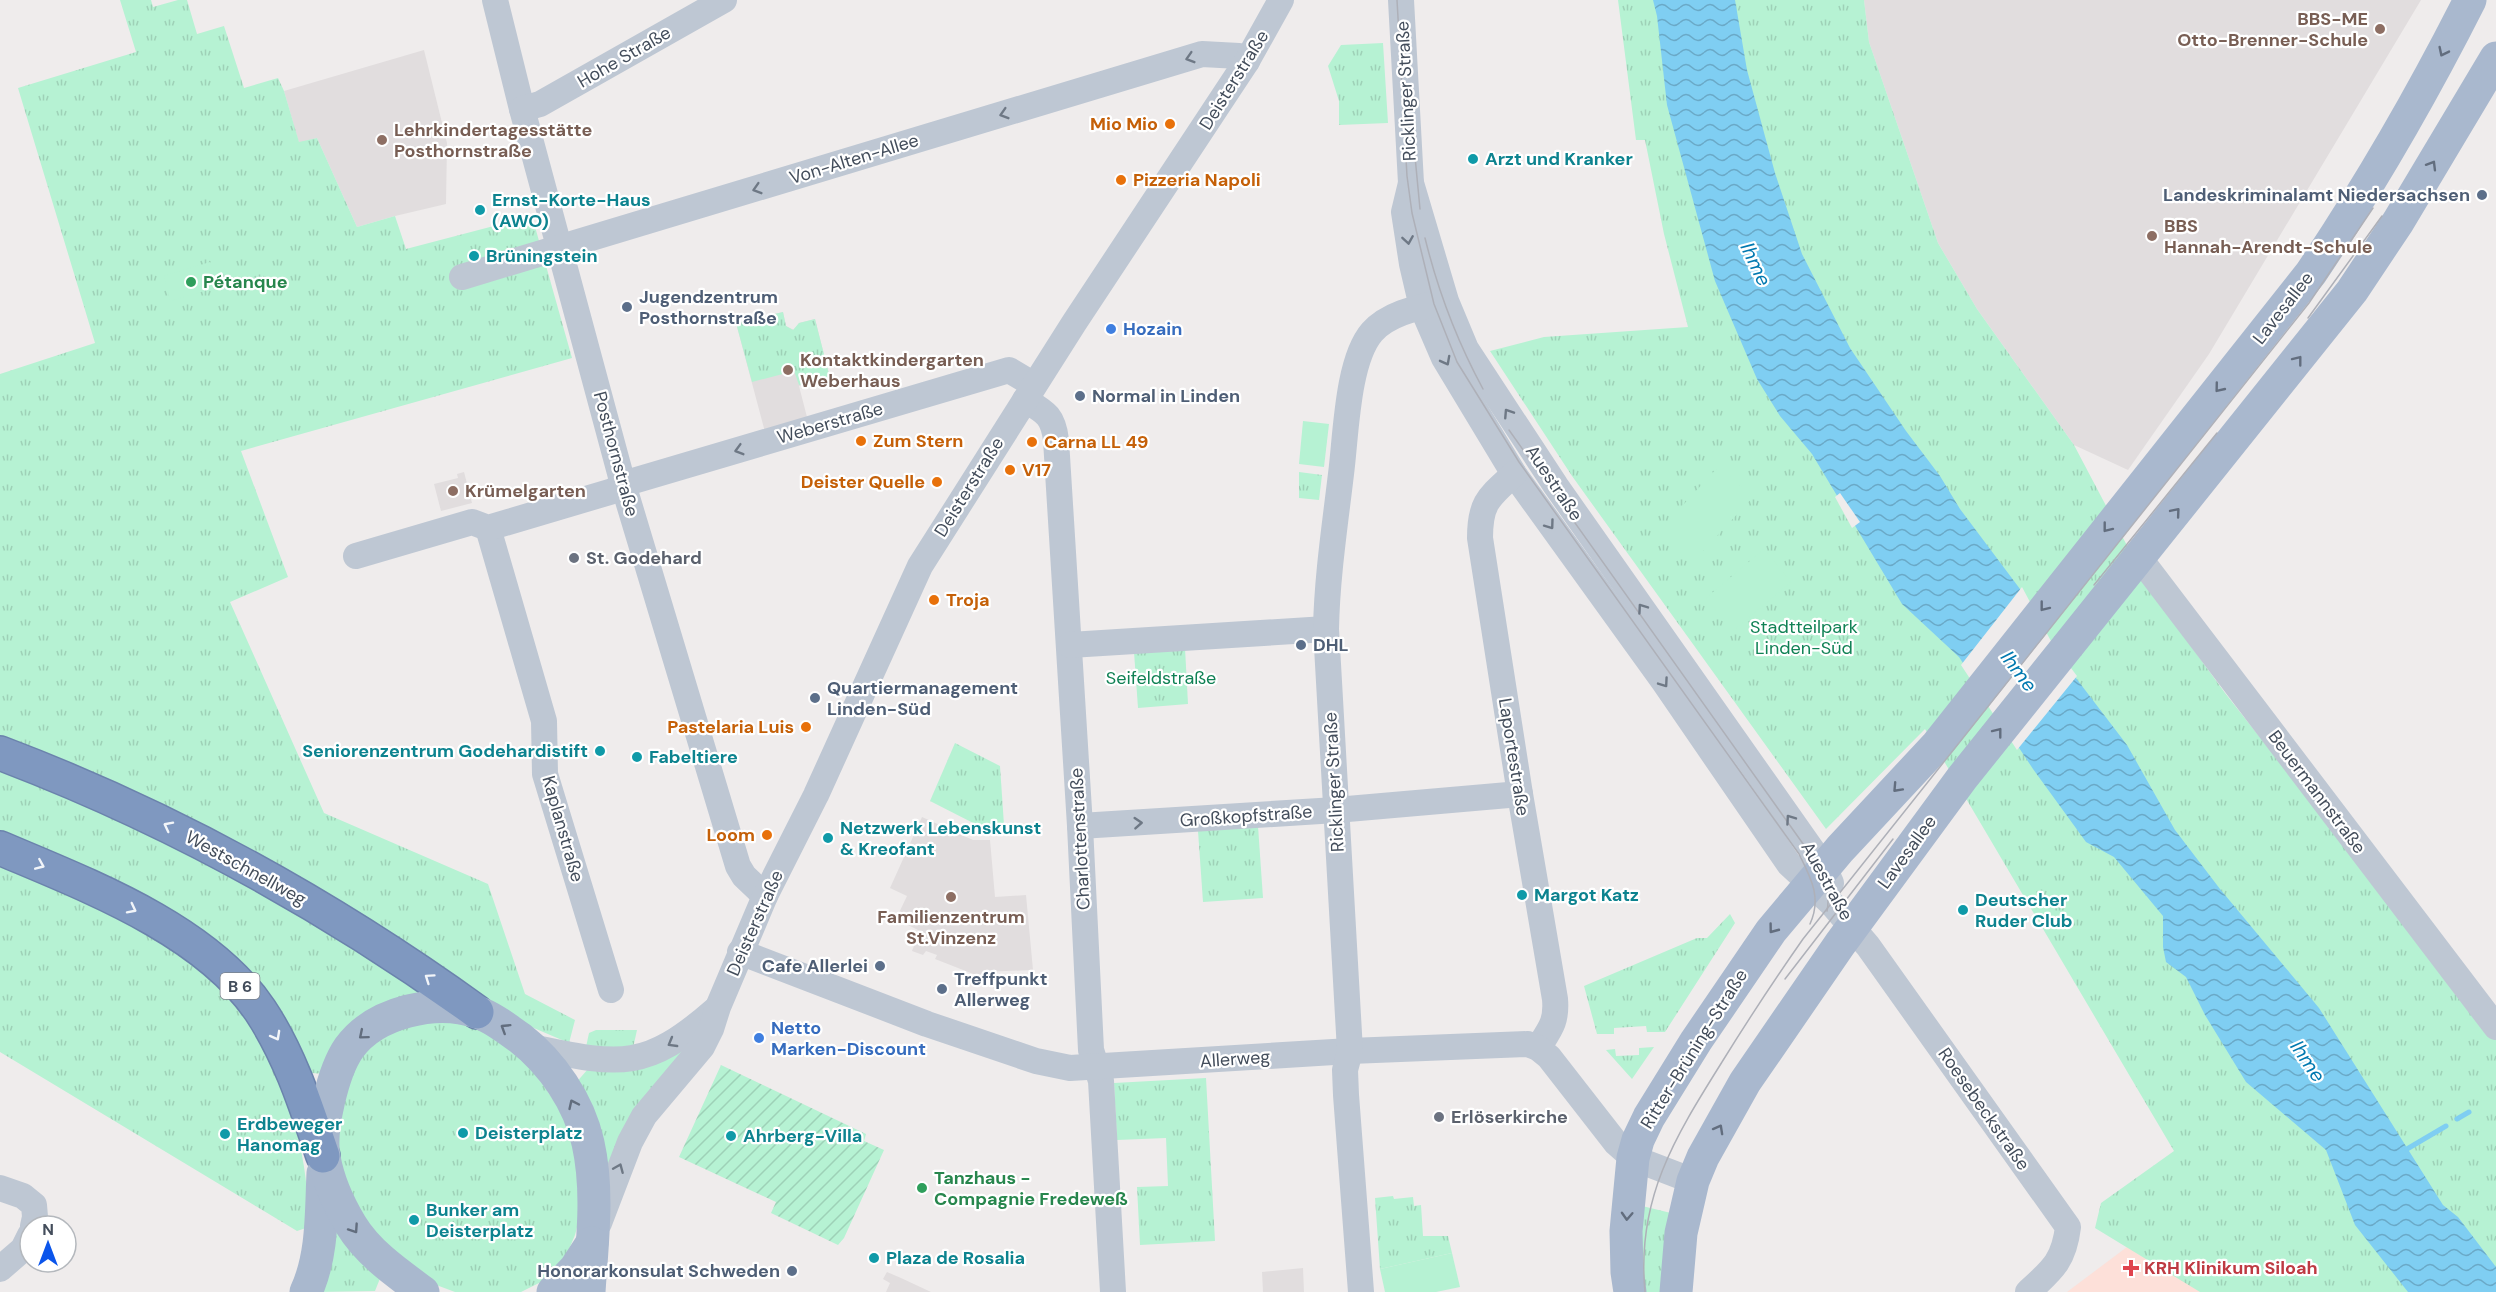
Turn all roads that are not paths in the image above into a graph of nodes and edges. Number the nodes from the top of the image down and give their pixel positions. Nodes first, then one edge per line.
1 (495, 0) edge
2 (724, 0) edge
3 (1281, 0) edge
4 (1401, 0) edge
5 (2470, 0) edge
6 (2496, 58) edge
7 (1247, 61) junction
8 (522, 109) junction
9 (561, 248) junction
10 (462, 277) dead end
11 (1434, 304) junction
12 (1029, 392) junction
13 (1514, 474) junction
14 (623, 484) junction
15 (488, 528) junction
16 (356, 556) dead end
17 (2138, 556) junction
18 (1326, 629) junction
19 (1070, 645) junction
20 (0, 753) edge
21 (1520, 794) junction
22 (1336, 810) junction
23 (1080, 826) junction
24 (0, 848) edge
25 (1817, 876) junction
26 (765, 896) junction
27 (1852, 926) junction
28 (740, 952) junction
29 (611, 990) dead end
30 (718, 1007) junction
31 (477, 1012) junction
32 (2496, 1027) edge
33 (531, 1047) junction
34 (1538, 1048) junction
35 (1350, 1051) junction
36 (1097, 1067) junction
37 (323, 1156) junction
38 (1633, 1158) junction
39 (1693, 1181) junction
40 (0, 1188) edge
41 (35, 1214) edge
42 (592, 1243) junction
43 (18, 1253) edge
44 (0, 1269) edge
45 (306, 1292) edge
46 (423, 1292) edge
47 (553, 1292) edge
48 (589, 1292) edge
49 (1113, 1292) edge
50 (1361, 1292) edge
51 (1630, 1292) edge
52 (1676, 1292) edge
53 (2028, 1292) edge

1 - 8 street, Posthornstraße
2 - 8 street, Hohe Straße
3 - 7 street, Deisterstraße
4 - 11 street, Ricklinger Straße
5 -> 25 main road, Lavesallee
17 -> 6 main road
7 -> 9 street, Von-Alten-Allee
7 - 12 street, Deisterstraße
8 - 9 street, Posthornstraße
9 - 10 street, Von-Alten-Allee
9 - 14 street, Posthornstraße
11 -> 13 street, Auestraße
11 - 18 street, Ricklinger Straße
25 -> 11 street, Auestraße
12 -> 14 street, Weberstraße
12 - 19 street, Charlottenstraße
12 - 26 street, Deisterstraße
13 - 21 street, Laportestraße
13 -> 25 street, Auestraße
14 - 15 street, Weberstraße
14 - 26 street, Posthornstraße
15 - 16 street
15 - 29 street, Kaplanstraße
27 -> 17 main road, Lavesallee
17 - 32 street, Beuermannstraße
18 - 19 street
18 - 22 street, Ricklinger Straße
19 - 23 street, Charlottenstraße
31 -> 20 highway, Westschnellweg / B 6
21 - 22 street, Großkopfstraße
21 - 34 street, Laportestraße
23 -> 22 street, Großkopfstraße
22 - 35 street, Ricklinger Straße
23 - 36 street, Charlottenstraße
24 -> 37 highway, B 6
25 - 27 street, Auestraße
25 -> 38 main road, Ritter-Brüning-Straße
26 - 28 street, Deisterstraße
39 -> 27 main road
27 - 53 street, Roesebeckstraße
28 - 30 street, Deisterstraße
28 - 36 street, Allerweg
30 -> 33 street, Deisterstraße
42 -> 30 street, Deisterstraße
33 -> 31 main road, B 6
31 -> 37 main road, B 6
42 -> 33 main road, B 6
34 - 35 street, Allerweg
34 - 38 street
35 - 36 street, Allerweg
35 - 50 street, Ricklinger Straße
36 - 49 street, Charlottenstraße
37 - 45 main road
37 -> 46 main road, B 6
38 - 39 street
38 -> 51 main road, Ritter-Brüning-Straße
39 - 52 main road
40 - 41 street
42 - 47 main road
42 - 48 main road, B 6
43 - 44 street

